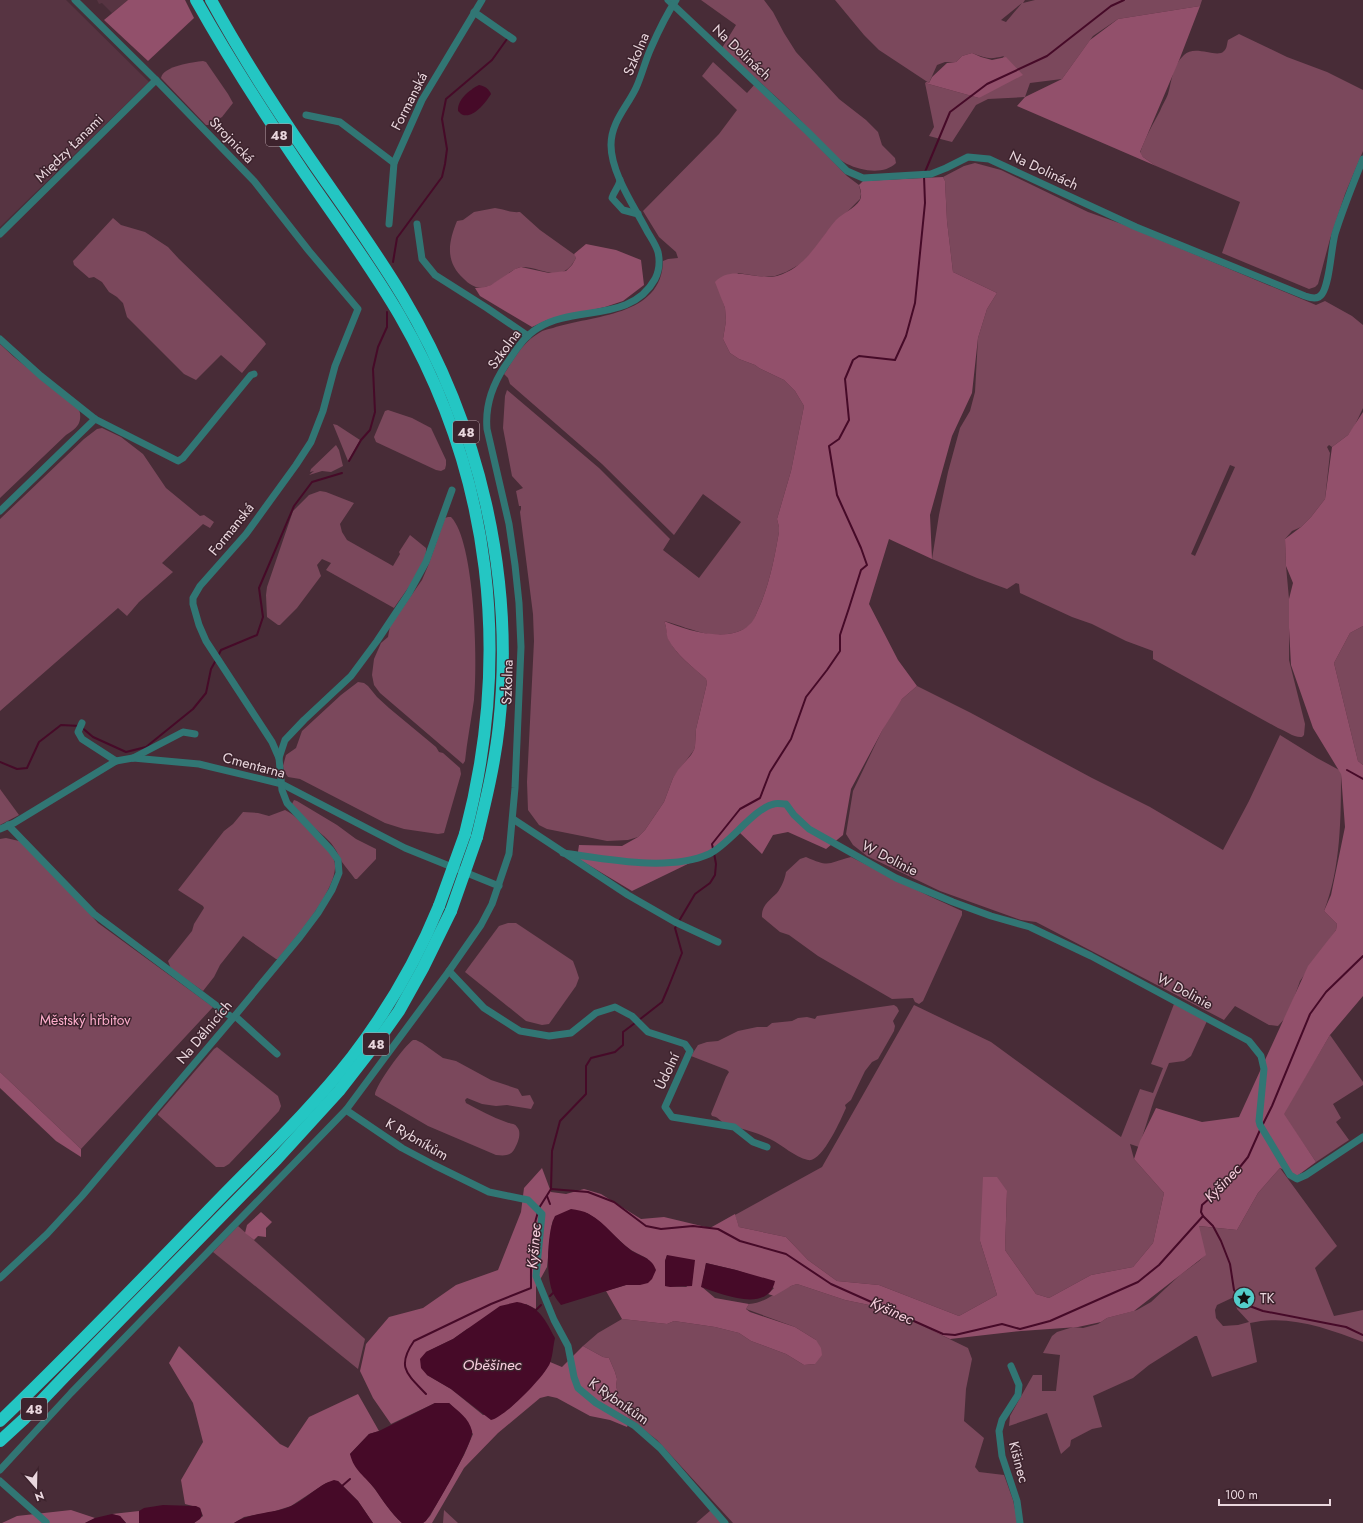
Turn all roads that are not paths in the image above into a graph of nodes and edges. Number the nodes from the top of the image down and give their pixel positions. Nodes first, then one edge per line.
1 (75, 0) edge
2 (197, 0) edge
3 (211, 0) edge
4 (215, 0) edge
5 (482, 0) edge
6 (673, 1) edge
7 (474, 12) junction
8 (222, 21) junction
9 (513, 40) dead end
10 (156, 80) junction
11 (306, 115) dead end
12 (1363, 159) edge
13 (394, 163) junction
14 (620, 180) junction
15 (638, 214) junction
16 (389, 224) dead end
17 (417, 224) dead end
18 (0, 234) edge
19 (358, 309) joint
20 (528, 336) junction
21 (0, 339) edge
22 (254, 374) dead end
23 (95, 419) junction
24 (452, 490) dead end
25 (0, 511) edge
26 (82, 723) dead end
27 (195, 734) dead end
28 (285, 740) junction
29 (272, 742) junction
30 (133, 758) junction
31 (279, 758) junction
32 (116, 761) junction
33 (282, 784) junction
34 (513, 819) junction
35 (8, 825) junction
36 (0, 829) edge
37 (563, 853) junction
38 (499, 886) junction
39 (718, 942) dead end
40 (449, 970) junction
41 (234, 1017) junction
42 (278, 1054) dead end
43 (346, 1110) junction
44 (1363, 1137) edge
45 (767, 1147) dead end
46 (0, 1278) edge
47 (1011, 1366) dead end
48 (0, 1420) edge
49 (0, 1441) edge
50 (0, 1470) edge
51 (0, 1481) edge
52 (46, 1522) dead end
53 (725, 1523) edge
54 (1020, 1523) edge

1 - 10 street, Strojnická
2 - 48 highway, 48, bridge
3 - 8 highway, 48
4 - 8 highway
5 - 7 street, Formanská
6 - 12 street, Na Dolinách
6 - 14 street, Szkolna
7 - 9 street
7 - 13 street, Formanská
8 - 49 highway, 48, bridge
10 - 18 street, Między Łanami
10 - 19 street, Strojnická
11 - 13 street
13 - 16 street, Formanská
14 - 15 street, Szkolna
14 - 15 street
15 - 20 street, Szkolna
17 - 20 street
19 - 29 street, Formanská
20 - 34 street, Szkolna
21 - 23 street
22 - 23 street
23 - 25 street
24 - 28 street
26 - 32 street
27 - 30 street
28 - 29 street
28 - 31 street
29 - 31 street, Formanská
30 - 32 street, Cmentarna
30 - 33 street, Cmentarna
31 - 33 street
32 - 35 street, Cmentarna
33 - 38 street, Cmentarna
33 - 41 street, Na Dělnicích
34 - 37 street
34 - 38 street, Szkolna
35 - 36 street, Cmentarna
35 - 41 street
37 - 39 street
37 - 44 street, W Dolinie
38 - 40 street, Szkolna
40 - 43 street, Szkolna
40 - 45 street, Údolní
41 - 42 street
41 - 46 street, Na Dělnicích
43 - 50 street, Szkolna
43 - 53 street, K Rybníkům
47 - 54 street, Kišinec
51 - 52 street

